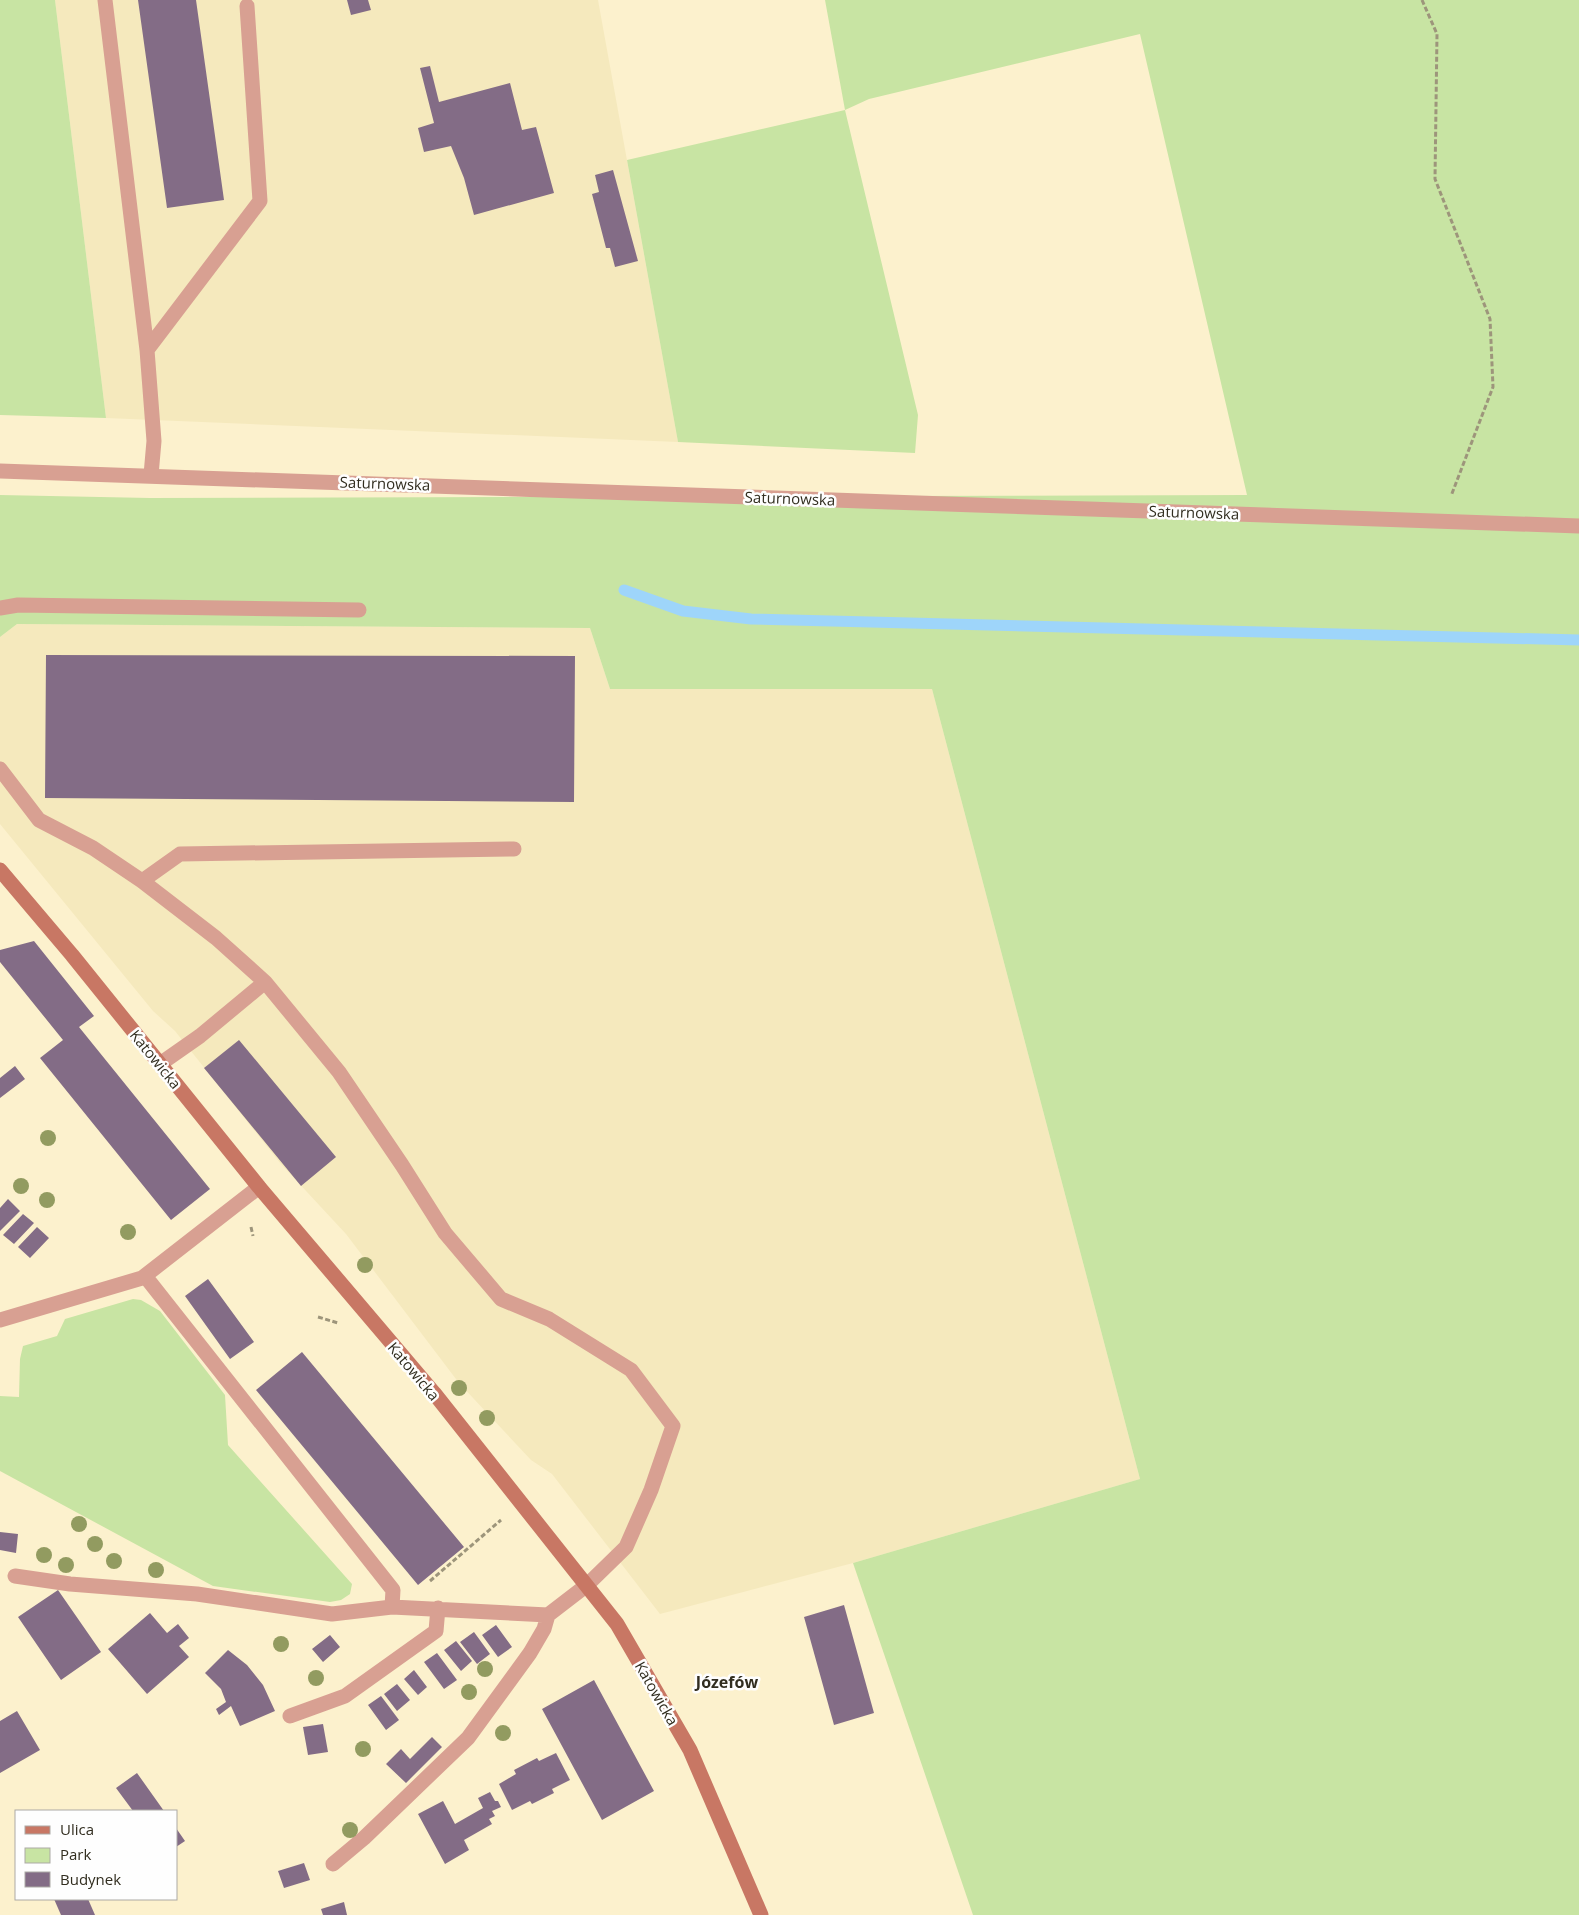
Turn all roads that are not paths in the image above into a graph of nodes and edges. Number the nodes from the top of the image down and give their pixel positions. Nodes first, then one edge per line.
1 (105, 0) edge
2 (247, 6) dead end
3 (148, 350) junction
4 (0, 471) edge
5 (151, 475) junction
6 (1579, 526) edge
7 (0, 608) edge
8 (359, 610) dead end
9 (0, 768) edge
10 (514, 849) dead end
11 (0, 870) edge
12 (142, 881) junction
13 (265, 982) junction
14 (160, 1064) junction
15 (259, 1187) junction
16 (144, 1276) junction
17 (0, 1320) edge
18 (15, 1576) dead end
19 (586, 1585) junction
20 (392, 1607) junction
21 (438, 1608) junction
22 (548, 1615) junction
23 (290, 1716) dead end
24 (333, 1864) dead end
25 (760, 1915) edge

1 - 3 street
2 - 3 street
3 - 5 street
4 - 5 street, Saturnowska
5 - 6 street, Saturnowska
7 - 8 street
9 - 12 street
10 - 12 street
11 - 14 street, Katowicka
12 - 13 street
13 - 14 street
13 - 19 street
14 - 15 street, Katowicka
15 - 16 street
15 - 19 street, Katowicka
16 - 17 street
16 - 20 street
18 - 20 street
19 - 22 street
19 - 25 street, Katowicka
20 - 21 street
21 - 22 street
21 - 23 street
22 - 24 street

